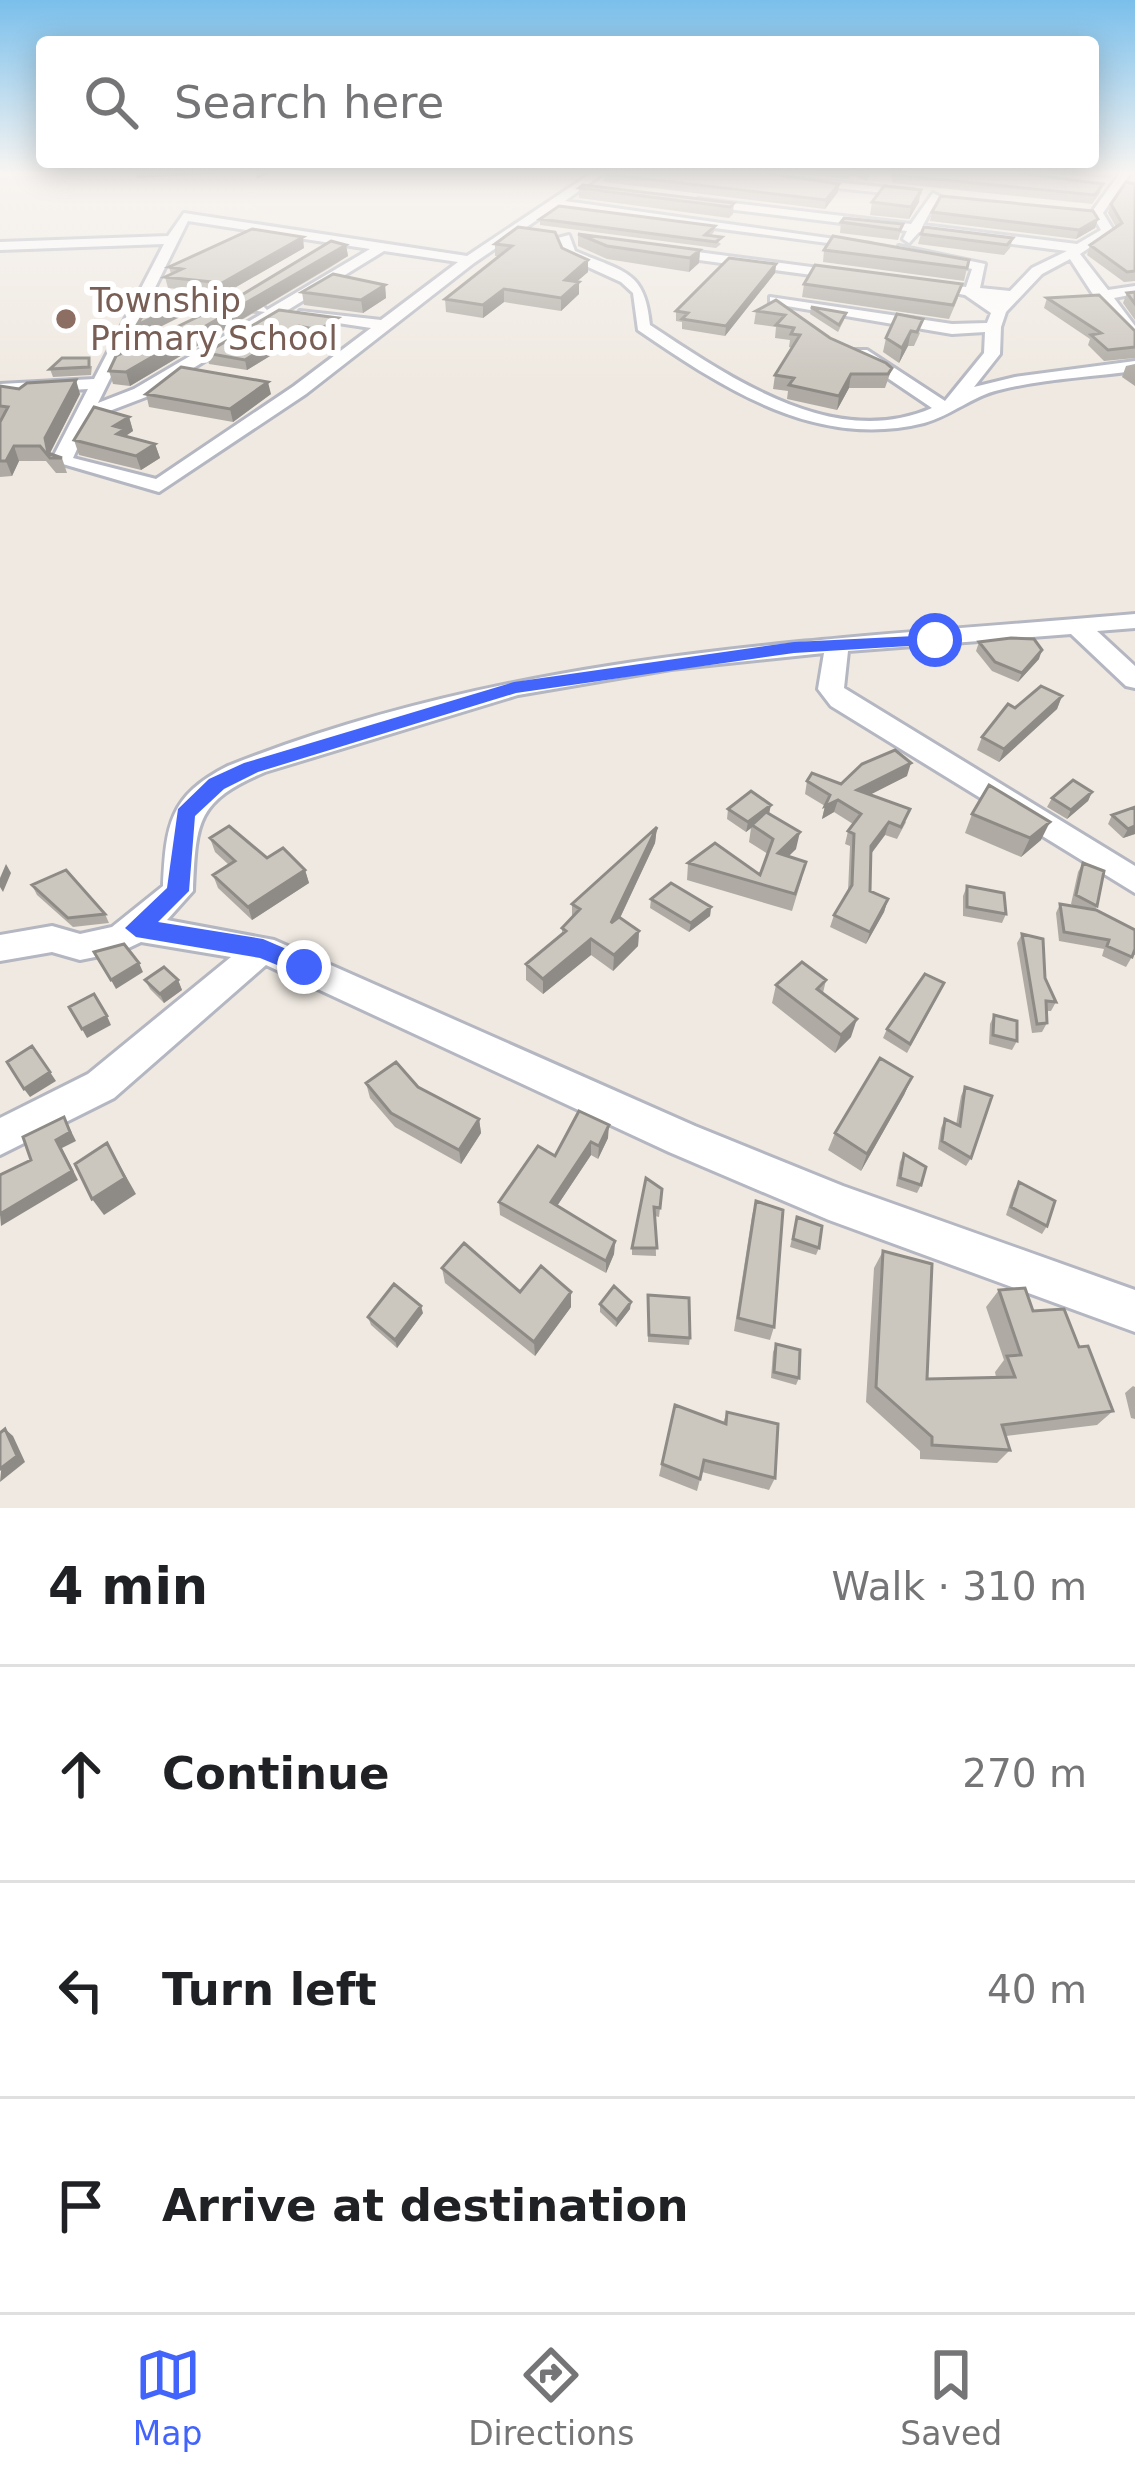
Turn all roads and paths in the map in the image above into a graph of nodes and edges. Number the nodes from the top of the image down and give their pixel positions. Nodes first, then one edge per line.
1 (103, 242) edge
2 (170, 242) edge
3 (333, 242) edge
4 (352, 242) edge
5 (496, 242) edge
6 (565, 242) edge
7 (830, 242) edge
8 (850, 242) edge
9 (907, 242) edge
10 (1020, 242) edge
11 (1088, 242) edge
12 (0, 246) edge
13 (382, 247) junction
14 (646, 249) edge
15 (904, 249) junction
16 (1075, 250) junction
17 (310, 258) edge
18 (470, 260) junction
19 (788, 269) junction
20 (812, 272) junction
21 (871, 279) edge
22 (262, 285) edge
23 (915, 285) edge
24 (1135, 290) edge
25 (146, 293) junction
26 (971, 293) junction
27 (1013, 296) junction
28 (1101, 296) junction
29 (775, 300) junction
30 (228, 303) junction
31 (274, 310) junction
32 (996, 320) junction
33 (803, 322) edge
34 (192, 324) edge
35 (384, 325) junction
36 (1135, 336) edge
37 (836, 341) edge
38 (160, 364) edge
39 (1135, 366) edge
40 (179, 368) junction
41 (218, 376) edge
42 (103, 383) junction
43 (0, 389) edge
44 (951, 403) junction
45 (85, 414) junction
46 (1135, 621) edge
47 (1078, 627) junction
48 (837, 646) junction
49 (1135, 680) edge
50 (1135, 881) edge
51 (136, 928) junction
52 (0, 948) edge
53 (263, 949) junction
54 (0, 1137) edge
55 (1135, 1311) edge

1 - 12 street
2 - 25 street
3 - 17 street
4 - 13 street
5 - 18 street
6 - 44 street
7 - 20 street
8 - 15 street
9 - 15 street
10 - 16 street
11 - 16 street
13 - 18 street
13 - 31 street
14 - 19 street
15 - 26 street
16 - 27 street
16 - 28 street
18 - 35 street
19 - 20 street
19 - 29 street
20 - 21 street
22 - 30 street
23 - 26 street
24 - 28 street
25 - 30 street
25 - 42 street
26 - 27 street
26 - 32 street
27 - 32 street
28 - 36 street
29 - 32 street
29 - 33 street
30 - 31 street
30 - 34 street
31 - 35 street
31 - 40 street
32 - 44 street
35 - 45 street
37 - 44 street
38 - 40 street
39 - 44 street
40 - 41 street
40 - 45 street
42 - 43 street
42 - 45 street
46 - 47 street
47 - 48 street
47 - 49 street
48 - 50 street
48 - 51 street
51 - 52 street
51 - 53 street
53 - 54 street
53 - 55 street

